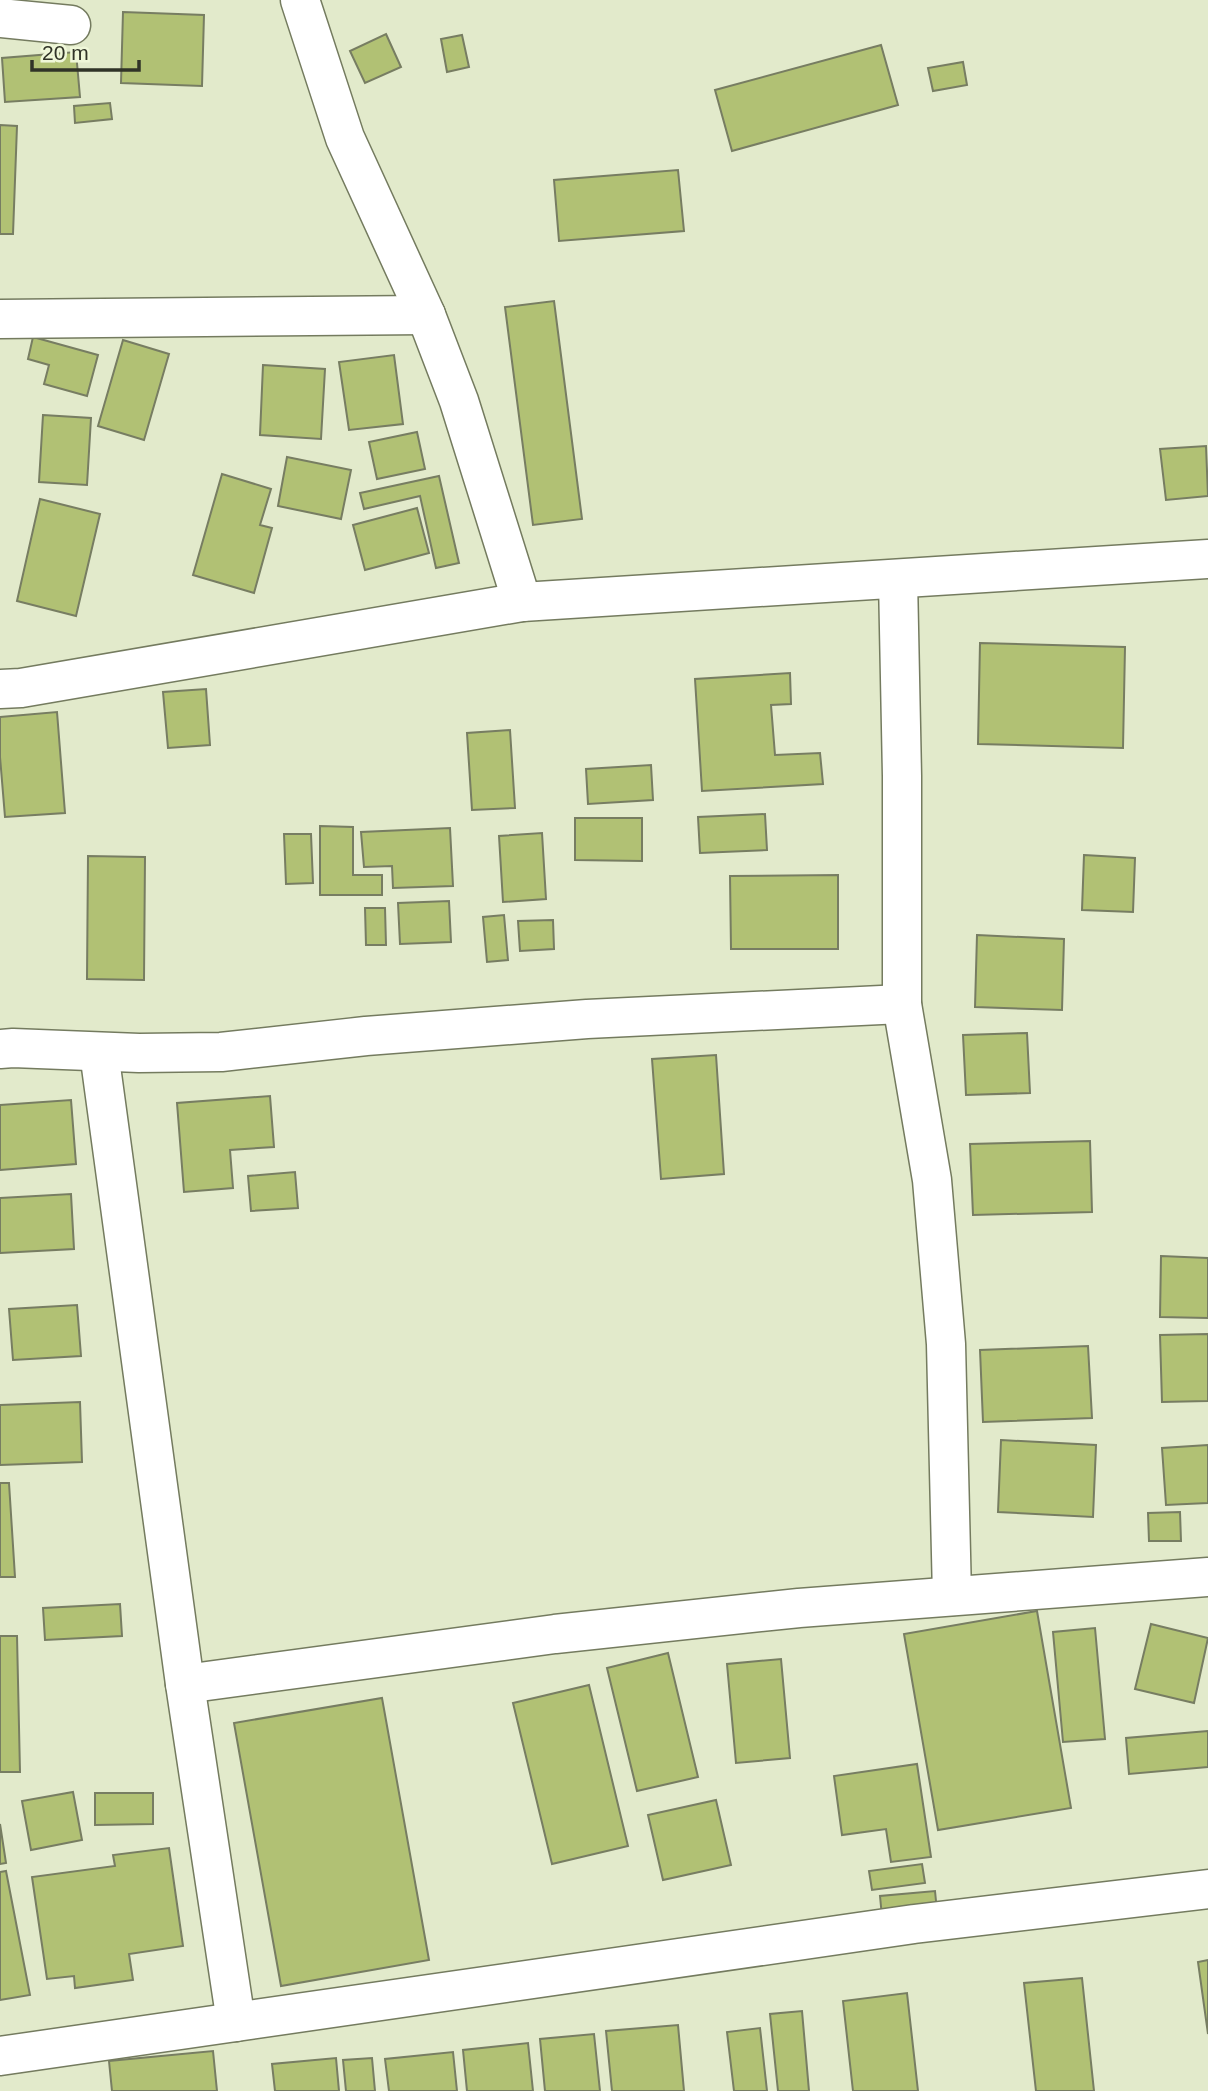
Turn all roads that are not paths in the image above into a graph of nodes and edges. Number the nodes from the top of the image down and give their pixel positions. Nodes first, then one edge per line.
1 (300, 0) edge
2 (0, 18) edge
3 (71, 25) dead end
4 (426, 315) junction
5 (0, 318) edge
6 (1208, 559) edge
7 (898, 579) junction
8 (522, 602) junction
9 (0, 689) edge
10 (902, 1004) junction
11 (0, 1049) edge
12 (99, 1052) junction
13 (1208, 1577) edge
14 (952, 1596) junction
15 (185, 1684) junction
16 (1208, 1889) edge
17 (236, 2022) junction
18 (0, 2056) edge

1 - 4 street
2 - 3 street
4 - 5 street
4 - 8 street
6 - 7 street
7 - 8 street
7 - 10 street
8 - 9 street
10 - 12 street
10 - 14 street
11 - 12 street
12 - 15 street
13 - 14 street
14 - 15 street
15 - 17 street
16 - 17 street
17 - 18 street

